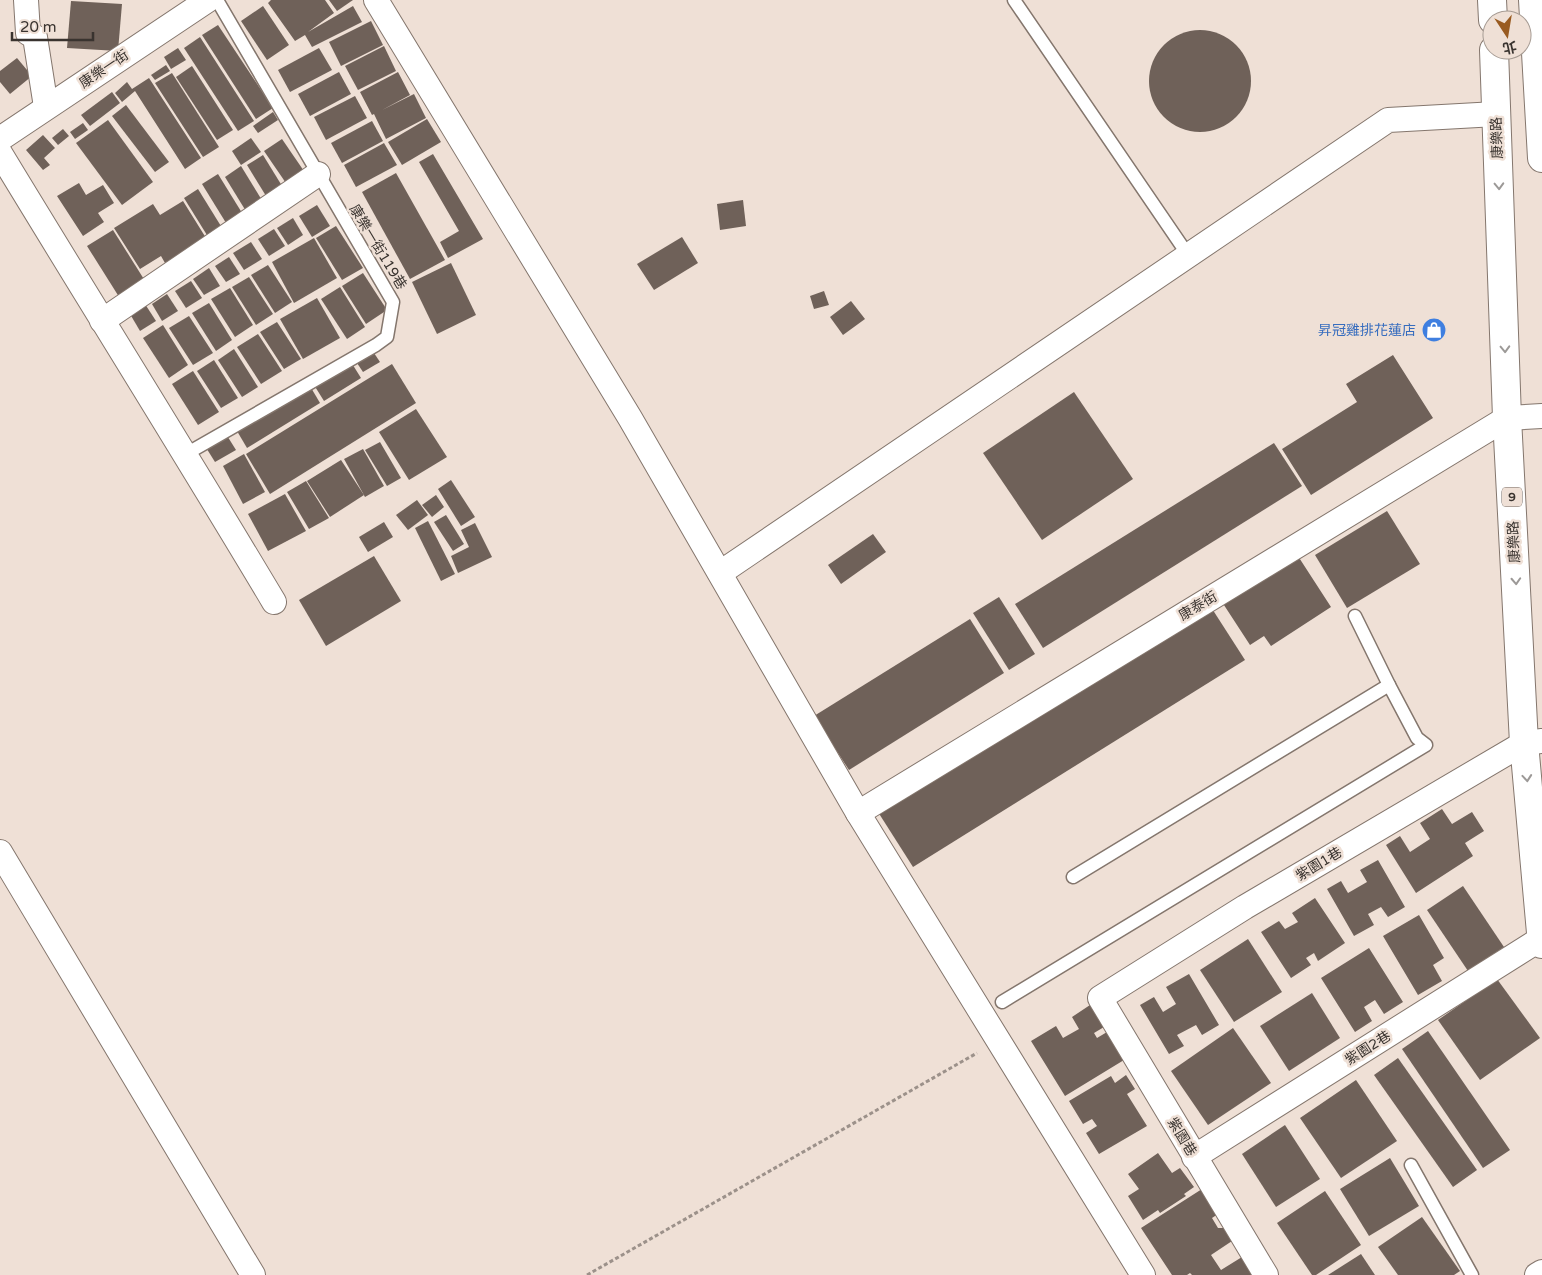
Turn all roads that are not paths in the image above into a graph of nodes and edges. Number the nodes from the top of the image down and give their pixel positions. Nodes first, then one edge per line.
1 (26, 0) edge
2 (208, 0) edge
3 (217, 0) edge
4 (376, 0) edge
5 (1014, 0) edge
6 (1533, 0) edge
7 (1494, 60) edge
8 (46, 108) junction
9 (1496, 114) junction
10 (0, 138) edge
11 (0, 153) edge
12 (1542, 158) edge
13 (318, 174) junction
14 (1188, 255) junction
15 (102, 321) junction
16 (1542, 416) edge
17 (1508, 418) junction
18 (186, 454) junction
19 (720, 573) junction
20 (274, 602) dead end
21 (1355, 616) dead end
22 (1389, 685) junction
23 (1533, 742) edge
24 (858, 812) junction
25 (0, 852) edge
26 (1073, 877) dead end
27 (1542, 938) edge
28 (1542, 944) edge
29 (1100, 998) joint
30 (1002, 1002) dead end
31 (1194, 1157) junction
32 (1412, 1165) dead end
33 (1542, 1272) edge
34 (253, 1275) edge
35 (1143, 1275) edge
36 (1266, 1275) edge
37 (1472, 1275) edge
38 (1537, 1275) edge

1 - 8 street
2 - 8 street, 康樂一街
3 - 13 lane, 康樂一街119巷
4 - 19 street
5 - 14 lane
6 - 12 main road
7 - 9 main road, 康樂路 / 9
8 - 10 street, 康樂一街
9 - 14 street
9 -> 17 main road, 康樂路 / 9
11 - 15 street
13 - 15 street
13 - 18 lane, 康樂一街119巷
14 - 19 street
15 - 18 street
16 - 17 street, 康泰街
17 -> 23 main road, 康樂路 / 9
17 - 24 street, 康泰街
18 - 20 street
19 - 24 street
21 - 22 lane
22 - 26 lane
22 - 30 lane
23 -> 27 main road, 康樂路 / 9
23 - 29 street, 紫園1巷
24 - 35 street
25 - 34 street
27 - 28 main road, 康樂路 / 9
27 - 31 street, 紫園2巷
29 - 31 street, 紫園巷
31 - 36 street, 紫園巷
32 - 37 lane
33 - 38 street

